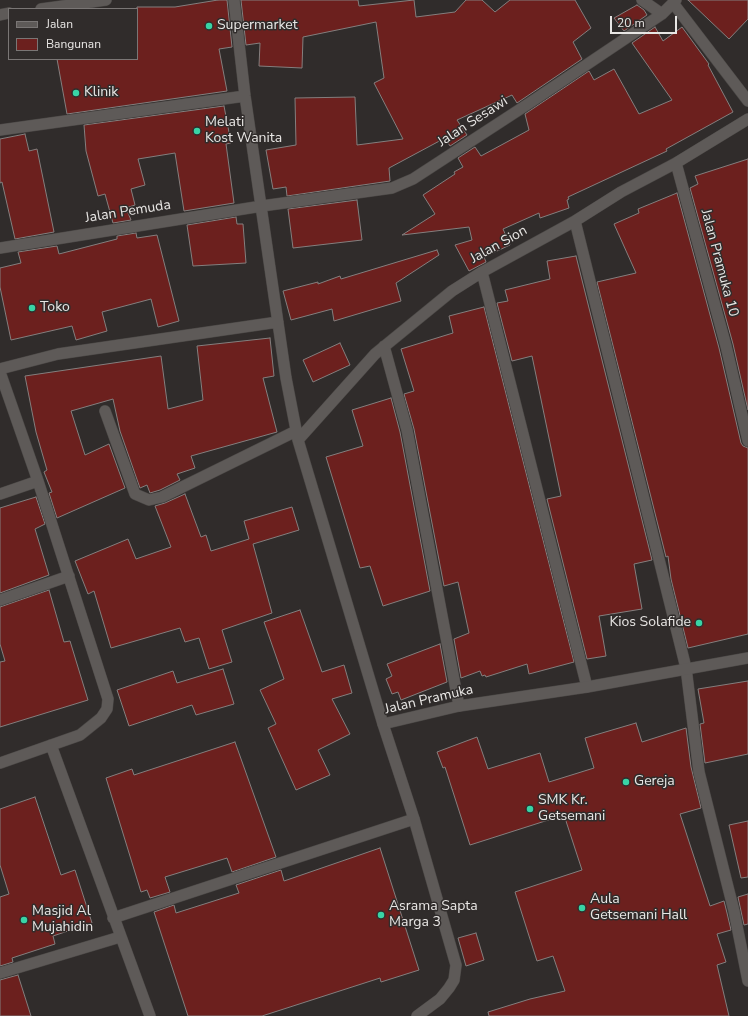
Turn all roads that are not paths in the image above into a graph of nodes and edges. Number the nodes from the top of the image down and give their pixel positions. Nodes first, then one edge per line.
1 (106, 0) edge
2 (234, 0) edge
3 (642, 0) edge
4 (674, 2) edge
5 (48, 8) edge
6 (662, 14) junction
7 (245, 96) junction
8 (748, 101) edge
9 (748, 119) edge
10 (0, 130) edge
11 (676, 164) junction
12 (262, 206) junction
13 (575, 221) junction
14 (0, 248) edge
15 (482, 272) junction
16 (278, 322) junction
17 (384, 346) junction
18 (0, 371) edge
19 (105, 411) dead end
20 (297, 435) junction
21 (748, 442) edge
22 (38, 481) junction
23 (0, 494) edge
24 (69, 576) junction
25 (0, 600) edge
26 (748, 658) edge
27 (686, 668) junction
28 (586, 687) junction
29 (459, 706) junction
30 (383, 724) junction
31 (51, 745) junction
32 (0, 763) edge
33 (414, 818) junction
34 (113, 918) junction
35 (120, 937) junction
36 (0, 973) edge
37 (748, 981) edge
38 (150, 1016) edge
39 (417, 1016) edge

1 - 5 street
2 - 7 street
3 - 6 street
4 - 6 street, Jalan Sesawi
4 - 8 street
6 - 12 street, Jalan Sesawi
7 - 10 street
7 - 12 street
9 - 11 street, Jalan Sion
11 - 13 street, Jalan Sion
11 - 21 street, Jalan Pramuka 10
12 - 14 street, Jalan Pemuda
12 - 16 street
13 - 15 street, Jalan Sion
13 - 27 street
15 - 17 street, Jalan Sion
15 - 28 street
16 - 18 street
16 - 20 street
17 - 20 street, Jalan Sion
17 - 29 street
18 - 22 street
19 - 20 street
20 - 30 street
22 - 23 street
22 - 24 street
24 - 25 street
24 - 31 street
26 - 27 street, Jalan Pramuka
27 - 28 street, Jalan Pramuka
27 - 37 street
28 - 29 street, Jalan Pramuka
29 - 30 street, Jalan Pramuka
30 - 33 street, Jalan Pramuka
31 - 32 street
31 - 34 street
33 - 34 street
33 - 39 street, Jalan Pramuka
34 - 35 street
35 - 36 street
35 - 38 street

